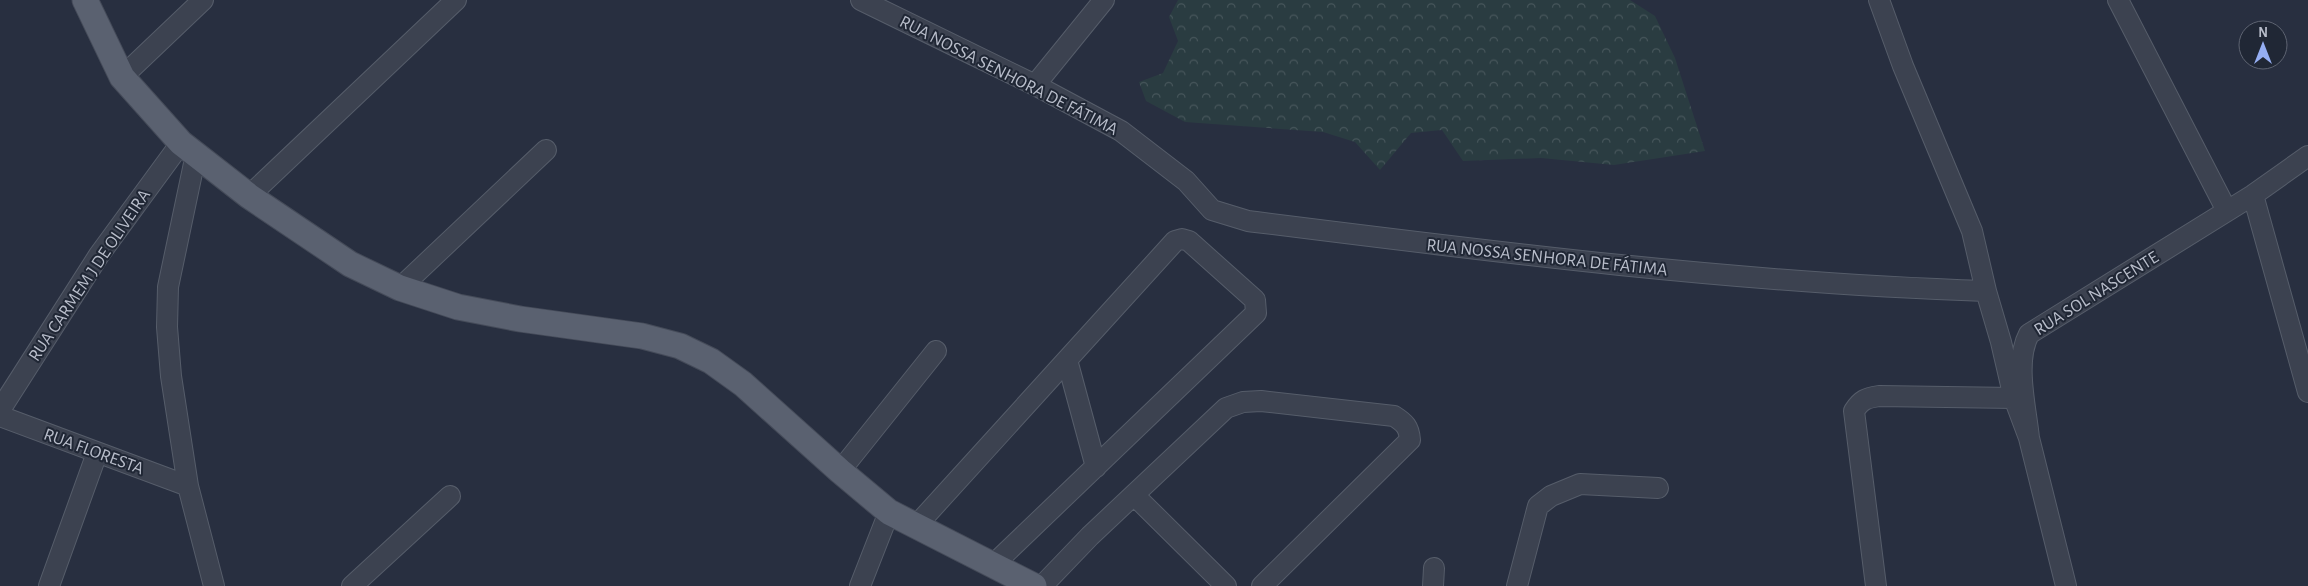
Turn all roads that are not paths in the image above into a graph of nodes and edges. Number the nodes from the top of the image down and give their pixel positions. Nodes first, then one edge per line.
1 (86, 0) edge
2 (203, 0) edge
3 (456, 0) edge
4 (1104, 0) edge
5 (1879, 0) edge
6 (2118, 0) edge
7 (864, 1) edge
8 (122, 77) junction
9 (1036, 85) junction
10 (188, 148) junction
11 (546, 150) dead end
12 (2308, 156) edge
13 (2254, 195) junction
14 (249, 196) junction
15 (2226, 211) junction
16 (400, 288) junction
17 (1986, 291) junction
18 (936, 351) dead end
19 (1067, 360) junction
20 (2308, 392) edge
21 (2014, 398) junction
22 (0, 410) edge
23 (0, 416) edge
24 (2029, 438) junction
25 (97, 453) junction
26 (1096, 467) junction
27 (840, 472) junction
28 (188, 486) junction
29 (1658, 488) dead end
30 (450, 496) dead end
31 (1136, 496) junction
32 (889, 512) junction
33 (916, 526) junction
34 (993, 565) junction
35 (49, 586) edge
36 (214, 586) edge
37 (352, 586) edge
38 (860, 586) edge
39 (1034, 586) edge
40 (1042, 586) edge
41 (1226, 586) edge
42 (1262, 586) edge
43 (1517, 586) edge
44 (1876, 586) edge
45 (2066, 586) edge

1 - 8 main road
2 - 8 street
3 - 14 street
4 - 9 street
5 - 17 street
6 - 15 street
7 - 9 street, RUA NOSSA SENHORA DE FÁTIMA
8 - 10 main road
9 - 17 street, RUA NOSSA SENHORA DE FÁTIMA
10 - 14 main road
10 - 22 street, RUA CARMEM J DE OLIVEIRA
10 - 28 street
11 - 16 street
12 - 13 street, RUA SOL NASCENTE
13 - 15 street, RUA SOL NASCENTE
13 - 20 street
14 - 16 main road
15 - 24 street, RUA SOL NASCENTE
16 - 27 main road
17 - 21 street, RUA SOL NASCENTE
18 - 27 street
19 - 26 street
19 - 26 street
19 - 33 street
21 - 24 street, RUA SOL NASCENTE
21 - 44 street
23 - 25 street, RUA FLORESTA
24 - 45 street, RUA SOL NASCENTE
25 - 28 street, RUA FLORESTA
25 - 35 street
26 - 34 street
27 - 32 main road
28 - 36 street
29 - 43 street
30 - 37 street
31 - 40 street
31 - 41 street
31 - 42 street
32 - 33 main road
32 - 38 street
33 - 34 main road
34 - 39 main road

